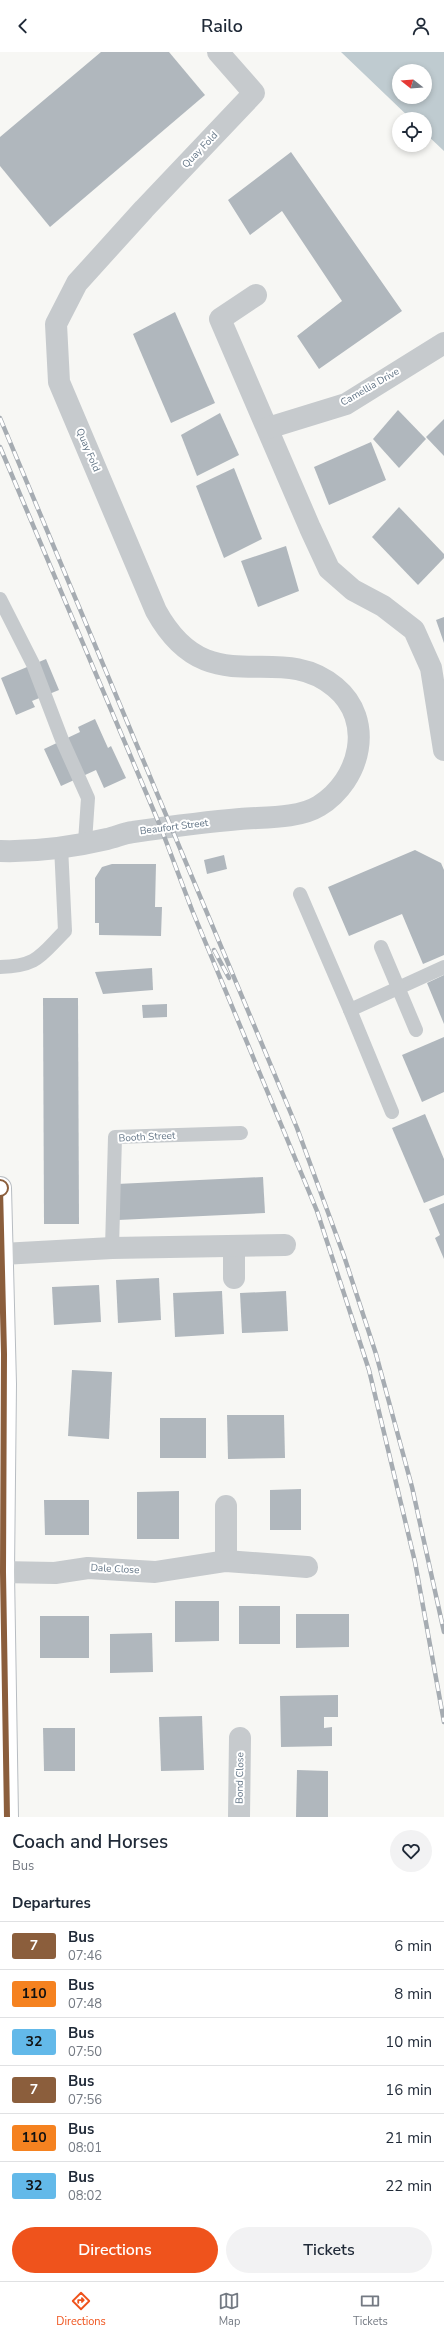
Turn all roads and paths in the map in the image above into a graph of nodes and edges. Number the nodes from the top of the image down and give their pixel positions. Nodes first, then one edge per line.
1 (218, 52) edge
2 (256, 295) dead end
3 (444, 343) edge
4 (268, 428) junction
5 (0, 599) edge
6 (441, 705) edge
7 (444, 750) edge
8 (340, 788) joint
9 (85, 842) junction
10 (61, 846) junction
11 (0, 851) edge
12 (300, 894) dead end
13 (381, 947) dead end
14 (0, 967) edge
15 (444, 967) edge
16 (398, 988) junction
17 (350, 1010) junction
18 (416, 1030) dead end
19 (392, 1112) dead end
20 (241, 1133) dead end
21 (0, 1188) edge
22 (285, 1245) dead end
23 (234, 1246) junction
24 (112, 1248) junction
25 (2, 1254) junction
26 (234, 1278) dead end
27 (226, 1506) dead end
28 (226, 1561) junction
29 (306, 1567) dead end
30 (2, 1572) edge
31 (240, 1738) dead end
32 (7, 1817) edge
33 (239, 1817) edge

1 - 8 street, Quay Fold
2 - 4 street
3 - 4 street, Camellia Drive
4 - 6 street
5 - 9 lane
6 - 7 street
8 - 9 street, Beaufort Street
9 - 10 street, Beaufort Street
10 - 11 street, Beaufort Street
10 - 14 lane
12 - 17 lane
13 - 16 lane
15 - 16 lane
16 - 17 lane
16 - 18 lane
17 - 19 lane
20 - 24 lane, Booth Street
21 - 25 street
22 - 23 street
23 - 24 street
23 - 26 street
24 - 25 street
25 - 30 street
27 - 28 street
28 - 29 street, Dale Close
28 - 30 street, Dale Close
30 - 32 street
31 - 33 street, Bond Close

